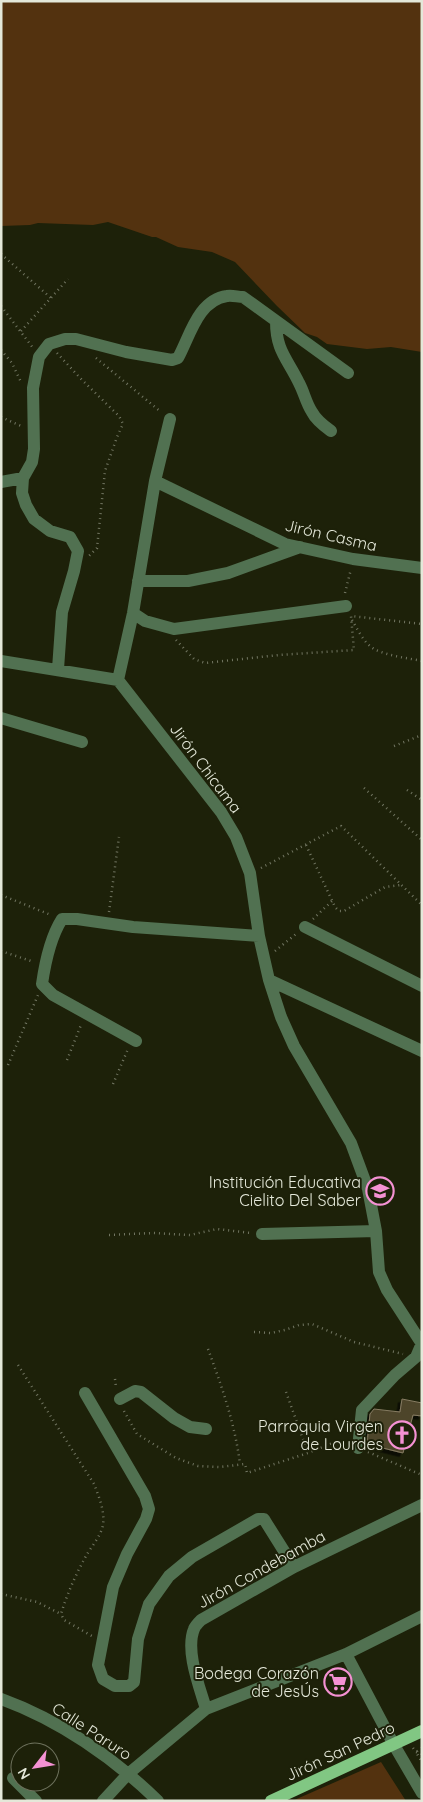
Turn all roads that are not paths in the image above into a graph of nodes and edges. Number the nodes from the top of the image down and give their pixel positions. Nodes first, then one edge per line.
1 (276, 321) junction
2 (348, 374) dead end
3 (170, 419) road end
4 (331, 431) dead end
5 (22, 478) junction
6 (155, 481) junction
7 (1, 482) edge
8 (300, 547) junction
9 (422, 568) edge
10 (138, 581) junction
11 (348, 611) road end
12 (133, 613) junction
13 (1, 661) edge
14 (58, 669) junction
15 (118, 680) junction
16 (1, 718) edge
17 (82, 742) dead end
18 (305, 927) dead end
19 (259, 936) junction
20 (269, 980) junction
21 (422, 986) edge
22 (134, 1040) road end
23 (422, 1051) edge
24 (376, 1231) junction
25 (262, 1234) road end
26 (422, 1343) edge
27 (85, 1393) dead end
28 (120, 1399) road end
29 (206, 1428) dead end
30 (358, 1448) road end
31 (422, 1505) edge
32 (294, 1567) junction
33 (422, 1616) edge
34 (346, 1654) junction
35 (1, 1699) edge
36 (206, 1710) junction
37 (422, 1731) edge
38 (394, 1745) junction
39 (128, 1774) junction
40 (27, 1792) edge
41 (422, 1793) edge
42 (36, 1801) edge
43 (103, 1801) edge
44 (158, 1801) edge
45 (271, 1801) edge

1 - 2 street
1 - 4 street
1 - 5 street
3 - 6 street
5 - 7 street
5 - 14 street
6 - 8 street, Jirón Casma
6 - 10 street
8 - 9 street, Jirón Casma
8 - 10 street
10 - 12 street
11 - 12 street
12 - 15 street
13 - 14 street
14 - 15 street
15 - 19 street, Jirón Chicama
16 - 17 street
18 - 21 street
19 - 20 street, Jirón Chicama
19 - 22 street
20 - 23 street
20 - 24 street, Jirón Chicama
24 - 25 street
24 - 26 street, Jirón Chicama
26 - 30 street
27 - 32 street
28 - 29 street
31 - 32 street, Jirón Condebamba
32 - 36 street, Jirón Condebamba
33 - 34 street
34 - 36 street
34 - 38 street
35 - 39 street, Calle Paruro
36 - 39 street
37 - 38 main road, Jirón San Pedro
38 - 41 street
38 - 45 main road, Jirón San Pedro
39 - 43 street
39 - 44 street, Calle Paruro
40 - 42 street

